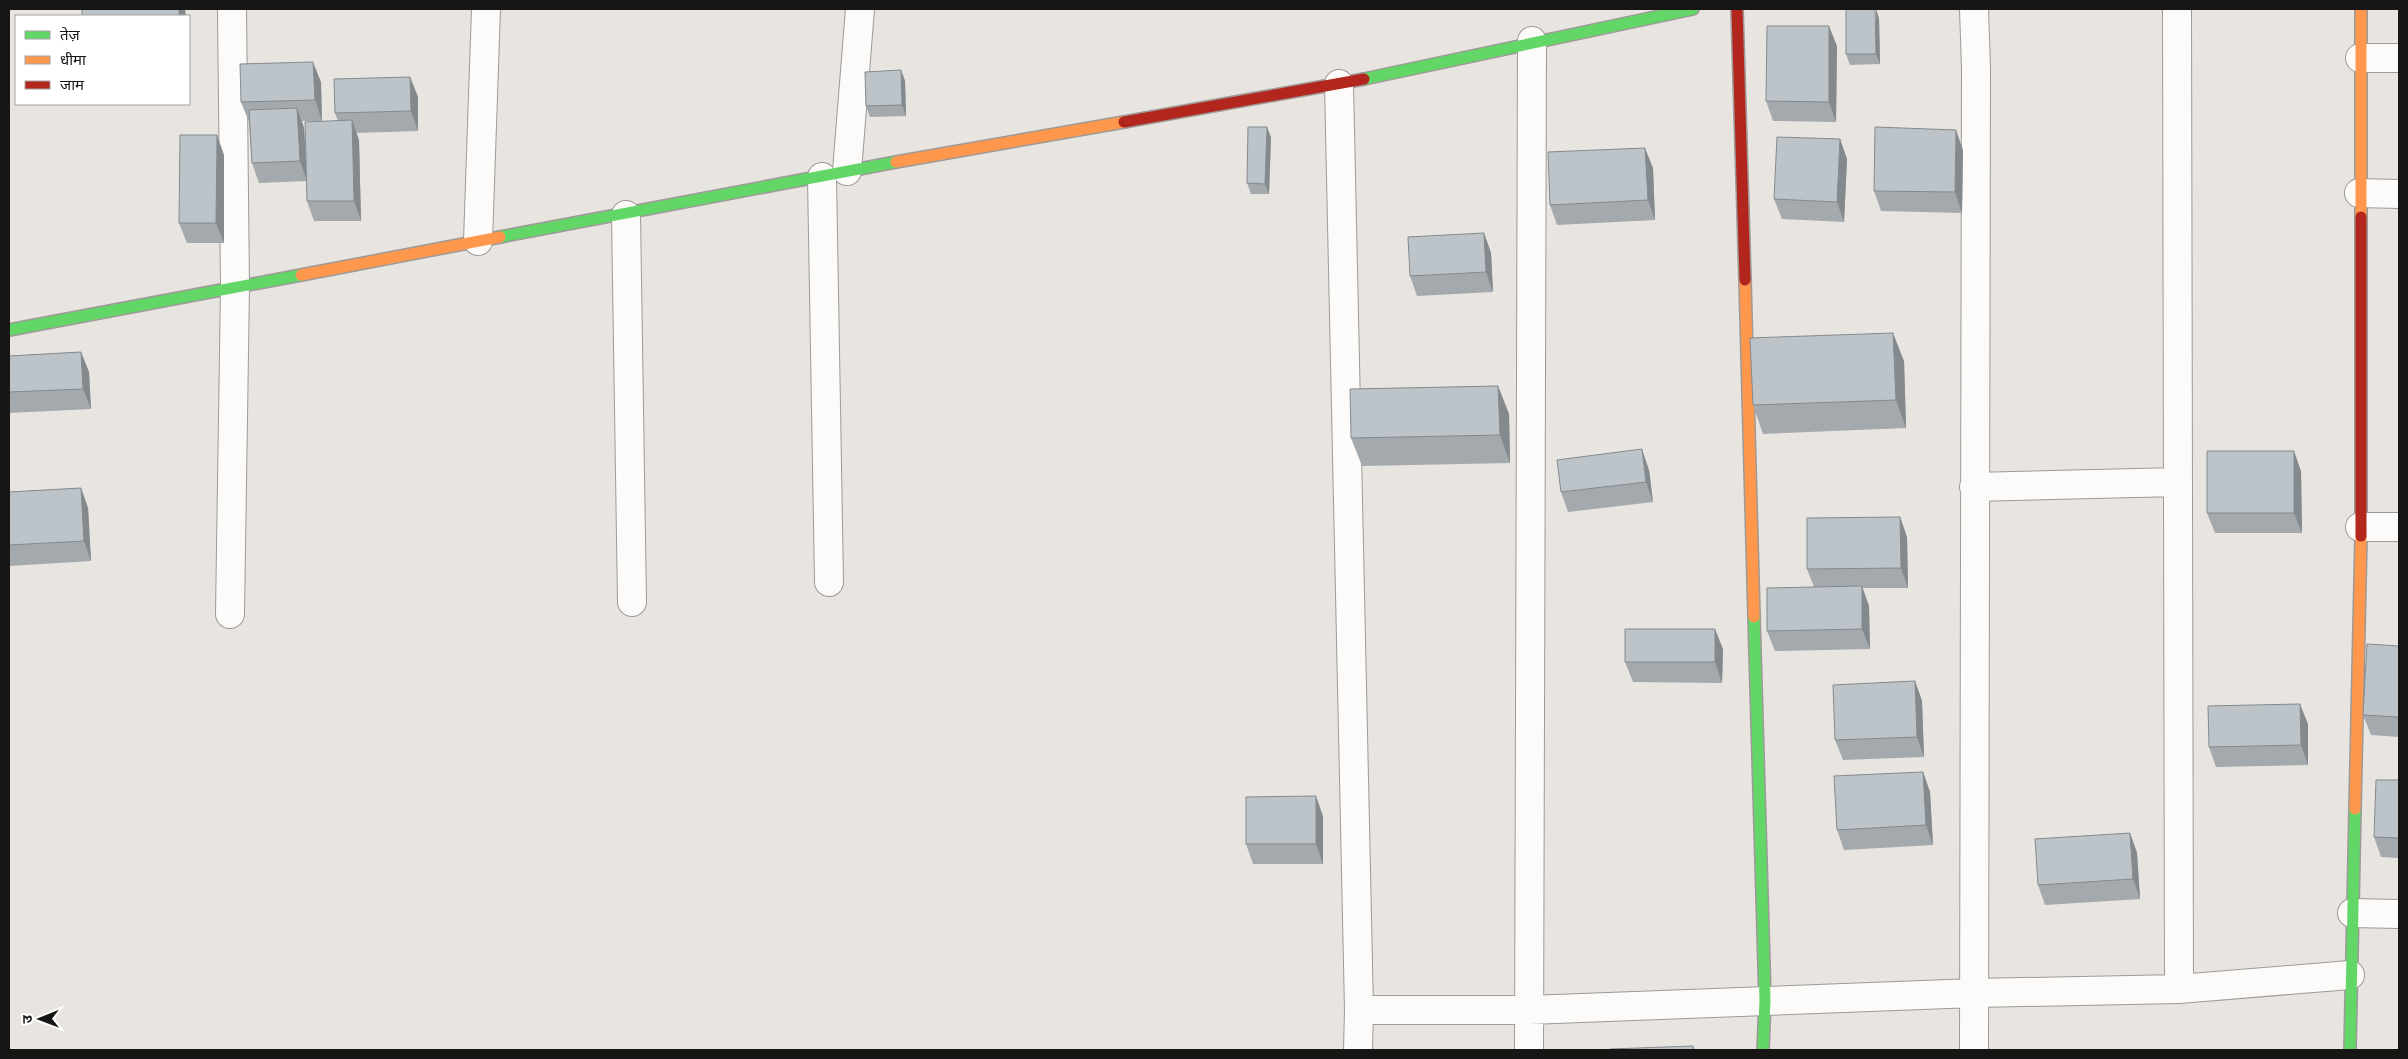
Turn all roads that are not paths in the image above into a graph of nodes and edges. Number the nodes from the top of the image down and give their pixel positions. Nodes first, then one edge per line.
1 (232, 9) edge
2 (486, 9) edge
3 (860, 9) edge
4 (1693, 9) edge
5 (1737, 9) edge
6 (1974, 9) edge
7 (2177, 9) edge
8 (2361, 9) edge
9 (1532, 41) junction
10 (2360, 58) junction
11 (2399, 58) edge
12 (1339, 84) junction
13 (834, 174) junction
14 (2359, 193) junction
15 (2399, 194) edge
16 (626, 216) junction
17 (478, 241) junction
18 (235, 287) junction
19 (9, 330) edge
20 (2178, 482) junction
21 (1974, 487) junction
22 (2360, 527) junction
23 (2399, 527) edge
24 (829, 582) dead end
25 (632, 602) dead end
26 (230, 614) dead end
27 (2352, 913) junction
28 (2399, 914) edge
29 (2350, 975) junction
30 (2179, 989) junction
31 (1975, 993) junction
32 (1765, 1000) junction
33 (1359, 1010) junction
34 (1529, 1010) junction
35 (1358, 1050) edge
36 (1529, 1050) edge
37 (1764, 1050) edge
38 (1974, 1050) edge
39 (2350, 1050) edge

1 - 18 street
2 - 17 street
3 - 13 street
4 - 9 street
5 - 32 street
6 - 21 street
7 - 20 street
8 - 10 street
9 - 12 street
9 - 34 street
10 - 11 street
10 - 14 street
12 - 13 street
12 - 33 street
13 - 16 street
13 - 24 street
14 - 15 street
14 - 22 street
16 - 17 street
16 - 25 street
17 - 18 street
18 - 19 street
18 - 26 street
20 - 21 street
20 - 30 street
21 - 31 street
22 - 23 street
22 - 27 street
27 - 28 street
27 - 29 street
29 - 30 street
29 - 39 street
30 - 31 street
31 - 32 street
31 - 38 street
32 - 34 street
32 - 37 street
33 - 34 street
33 - 35 street
34 - 36 street

